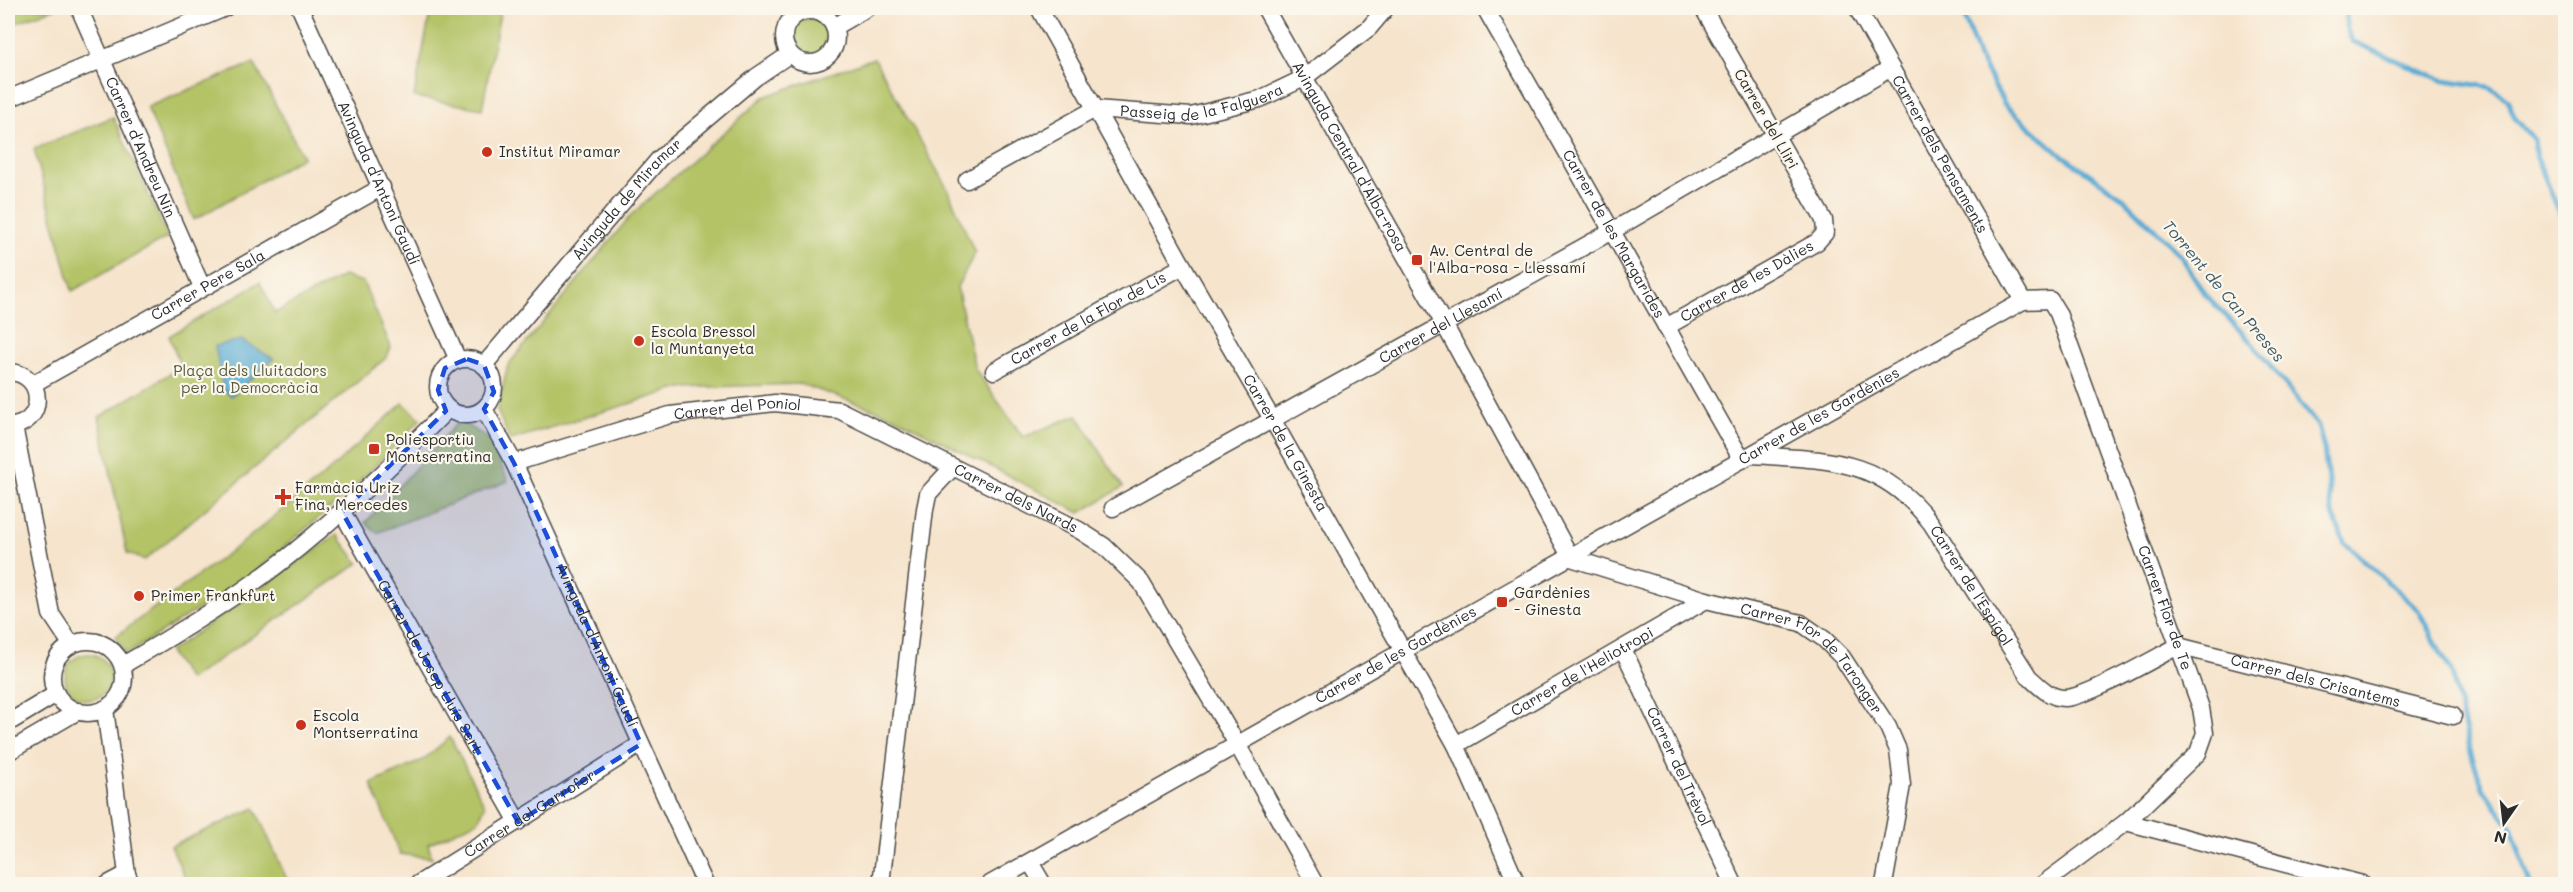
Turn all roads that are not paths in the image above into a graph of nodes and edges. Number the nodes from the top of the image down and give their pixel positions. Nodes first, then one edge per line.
1 (79, 8) edge
2 (225, 8) edge
3 (300, 8) edge
4 (867, 8) edge
5 (1039, 8) edge
6 (1265, 8) edge
7 (1386, 8) edge
8 (1485, 8) edge
9 (1703, 8) edge
10 (1857, 8) edge
11 (798, 10) edge
12 (834, 27) junction
13 (790, 54) junction
14 (101, 60) junction
15 (1891, 68) junction
16 (1304, 78) junction
17 (8, 99) edge
18 (1095, 109) junction
19 (1776, 136) junction
20 (967, 180) dead end
21 (382, 187) junction
22 (1612, 231) junction
23 (1825, 233) joint
24 (1183, 266) junction
25 (202, 287) junction
26 (2023, 301) junction
27 (1444, 324) junction
28 (1666, 327) junction
29 (458, 360) junction
30 (484, 365) junction
31 (994, 371) dead end
32 (8, 372) edge
33 (33, 384) junction
34 (448, 409) junction
35 (484, 409) junction
36 (1272, 419) junction
37 (11, 426) edge
38 (1746, 458) junction
39 (514, 463) junction
40 (953, 467) junction
41 (1113, 508) dead end
42 (342, 512) junction
43 (1571, 558) junction
44 (1706, 600) junction
45 (71, 644) junction
46 (2178, 646) junction
47 (1623, 649) junction
48 (1405, 651) junction
49 (123, 665) junction
50 (56, 694) junction
51 (105, 709) junction
52 (78, 711) junction
53 (2453, 716) dead end
54 (8, 723) edge
55 (640, 744) junction
56 (1238, 744) junction
57 (1456, 745) junction
58 (8, 752) edge
59 (518, 822) junction
60 (2126, 822) junction
61 (1030, 862) junction
62 (129, 879) edge
63 (1311, 883) edge
64 (108, 885) edge
65 (418, 885) edge
66 (705, 885) edge
67 (881, 885) edge
68 (990, 885) edge
69 (1044, 885) edge
70 (1517, 885) edge
71 (1734, 885) edge
72 (1884, 885) edge
73 (2043, 885) edge
74 (2362, 885) edge

1 - 14 street, Carrer d'Andreu Nin
2 - 14 street
3 - 21 street, Avinguda d'Antoni Gaudí
4 - 12 street
5 - 18 street, Carrer de la Ginesta
6 - 16 street, Avinguda Central d'Alba-rosa
7 - 16 street, Passeig de la Falguera
8 - 22 street, Carrer de les Margarides
9 - 19 street, Carrer del Lliri
10 - 15 street, Carrer dels Pensaments
11 - 12 street
11 - 13 street
12 - 13 street
13 - 30 street, Avinguda de Miramar
14 - 17 street
14 - 25 street, Carrer d'Andreu Nin
15 - 19 street, Carrer del Llesamí
15 - 26 street, Carrer dels Pensaments
16 - 18 street, Passeig de la Falguera
16 - 27 street, Avinguda Central d'Alba-rosa
18 - 20 street
18 - 24 street, Carrer de la Ginesta
19 - 22 street, Carrer del Llesamí
19 - 23 street, Carrer del Lliri
21 - 25 street, Carrer Pere Sala
21 - 29 street, Avinguda d'Antoni Gaudí
22 - 27 street, Carrer del Llesamí
22 - 28 street, Carrer de les Margarides
23 - 28 street, Carrer de les Dàlies
24 - 31 street, Carrer de la Flor de Lis
24 - 36 street, Carrer de la Ginesta
25 - 33 street, Carrer Pere Sala
26 - 38 street, Carrer de les Gardènies
26 - 46 street, Carrer Flor de Te
27 - 36 street, Carrer del Llesamí
27 - 43 street, Avinguda Central d'Alba-rosa
28 - 38 street, Carrer de les Margarides
29 - 30 street
29 - 34 street
30 - 35 street
32 - 33 street
33 - 37 street
34 - 35 street
34 - 42 street
35 - 39 street, Avinguda d'Antoni Gaudí
36 - 41 street, Carrer del Llesamí
36 - 48 street, Carrer de la Ginesta
37 - 45 street
38 - 43 street, Carrer de les Gardènies
38 - 46 street, Carrer de l'Espígol
39 - 40 street, Carrer del Poniol
39 - 55 street, Avinguda d'Antoni Gaudí
40 - 56 street, Carrer dels Nards
40 - 67 street, Carrer dels Nards
42 - 49 street
42 - 59 street, Carrer de Josep Lluís Sert
43 - 44 street, Carrer Flor de Taronger
43 - 48 street, Carrer de les Gardènies
44 - 47 street, Carrer de l'Heliotropi
44 - 72 street, Carrer Flor de Taronger
45 - 49 street
45 - 50 street
46 - 53 street, Carrer dels Crisantems
46 - 60 street, Carrer Flor de Te
47 - 57 street, Carrer de l'Heliotropi
47 - 71 street, Carrer del Trèvol
48 - 56 street, Carrer de les Gardènies
48 - 57 street, Carrer de la Ginesta
49 - 51 street
50 - 52 street
50 - 54 street
51 - 52 street
51 - 62 street
52 - 58 street
55 - 59 street, Carrer del Garrofer
55 - 66 street, Avinguda d'Antoni Gaudí
56 - 61 street, Carrer de les Gardènies
56 - 63 street, Carrer dels Nards
57 - 70 street, Carrer de la Ginesta
59 - 65 street, Carrer del Garrofer
60 - 73 street, Carrer Flor de Te
60 - 74 street
61 - 68 street, Carrer de les Gardènies
61 - 69 street
62 - 64 street

